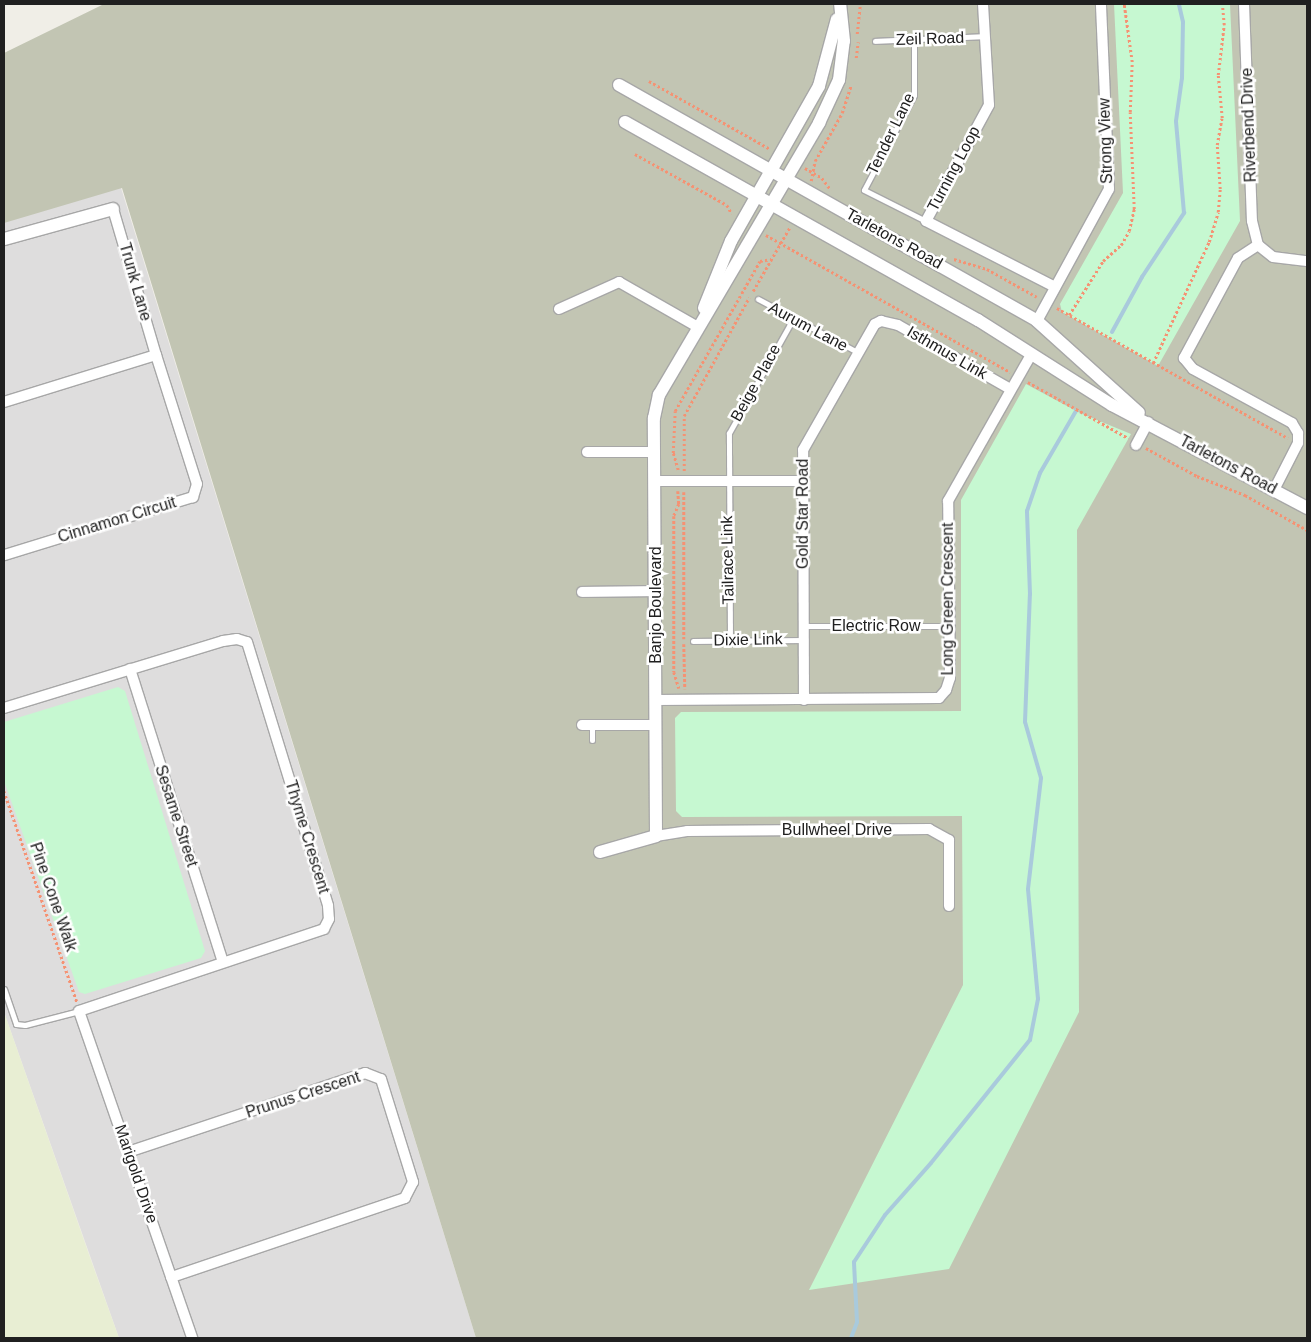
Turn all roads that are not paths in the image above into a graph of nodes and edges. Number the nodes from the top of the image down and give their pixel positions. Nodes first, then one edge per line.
1 (840, 4) edge
2 (984, 4) edge
3 (1101, 4) edge
4 (1244, 4) edge
5 (985, 36) junction
6 (914, 38) junction
7 (875, 41) dead end
8 (620, 85) dead end
9 (625, 122) dead end
10 (772, 171) junction
11 (786, 179) junction
12 (759, 191) junction
13 (774, 199) junction
14 (113, 209) joint
15 (926, 221) junction
16 (4, 239) edge
17 (1258, 245) junction
18 (1307, 261) edge
19 (1055, 287) junction
20 (758, 299) dead end
21 (559, 309) dead end
22 (793, 319) junction
23 (882, 321) joint
24 (1037, 321) junction
25 (698, 327) junction
26 (859, 354) junction
27 (156, 355) junction
28 (1031, 355) junction
29 (1010, 389) junction
30 (4, 402) edge
31 (1148, 422) junction
32 (1136, 444) road end
33 (587, 452) dead end
34 (655, 452) junction
35 (727, 480) junction
36 (655, 481) junction
37 (802, 481) junction
38 (1274, 490) junction
39 (1307, 508) edge
40 (4, 555) edge
41 (656, 591) junction
42 (582, 592) dead end
43 (803, 626) junction
44 (950, 626) junction
45 (730, 640) junction
46 (802, 640) junction
47 (693, 641) dead end
48 (130, 669) junction
49 (656, 700) junction
50 (804, 700) junction
51 (4, 708) edge
52 (656, 724) junction
53 (587, 725) joint
54 (592, 740) dead end
55 (656, 836) junction
56 (600, 852) dead end
57 (949, 906) dead end
58 (223, 962) junction
59 (4, 989) edge
60 (79, 1010) junction
61 (128, 1152) junction
62 (171, 1277) junction
63 (192, 1338) edge

1 - 10 street, Banjo Boulevard
1 - 11 street, Banjo Boulevard
2 - 5 street, Turning Loop
3 - 19 street, Strong View
4 - 17 street, Riverbend Drive
5 - 6 lane, Zeil Road
5 - 15 street, Turning Loop
6 - 7 lane, Zeil Road
6 - 15 lane, Tender Lane
8 - 10 street, Tarletons Road
9 - 12 street, Tarletons Road
10 - 11 street, Tarletons Road
10 - 12 street, Banjo Boulevard
11 - 13 street, Banjo Boulevard
11 - 24 street, Tarletons Road
12 - 13 street, Tarletons Road
12 - 25 street, Banjo Boulevard
13 - 25 street, Banjo Boulevard
13 - 28 street, Tarletons Road
14 - 16 street
14 - 27 street, Trunk Lane
15 - 19 street, Turning Loop
17 - 18 street
17 - 38 street
19 - 24 street, Strong View
20 - 22 lane, Aurum Lane
21 - 25 street
22 - 26 lane, Aurum Lane
22 - 35 lane, Beige Place
23 - 26 street, Gold Star Road
23 - 29 street, Isthmus Link
24 - 31 street, Tarletons Road
25 - 34 street, Banjo Boulevard
26 - 37 street, Gold Star Road
27 - 30 street
27 - 40 street, Cinnamon Circuit
28 - 29 street, Long Green Crescent
28 - 31 street, Tarletons Road
29 - 44 street, Long Green Crescent
31 - 32 street
31 - 38 street, Tarletons Road
33 - 34 street
34 - 36 street, Banjo Boulevard
35 - 36 street
35 - 37 street
35 - 45 lane, Tailrace Link
36 - 41 street, Banjo Boulevard
37 - 43 street, Gold Star Road
38 - 39 street, Tarletons Road
41 - 42 street
41 - 49 street, Banjo Boulevard
43 - 44 lane, Electric Row
43 - 46 street, Gold Star Road
44 - 50 street, Long Green Crescent
45 - 46 lane, Dixie Link
45 - 47 lane, Dixie Link
46 - 50 street, Gold Star Road
48 - 51 street, Thyme Crescent
48 - 58 street, Sesame Street
48 - 58 street, Thyme Crescent
49 - 50 street, Long Green Crescent
49 - 52 street, Banjo Boulevard
52 - 53 street
52 - 55 street, Banjo Boulevard
53 - 54 lane
55 - 56 street
55 - 57 street, Bullwheel Drive
58 - 60 street, Thyme Crescent
59 - 60 lane, Thyme Crescent
60 - 61 street, Marigold Drive
61 - 62 street, Marigold Drive
61 - 62 street, Prunus Crescent
62 - 63 street, Marigold Drive

